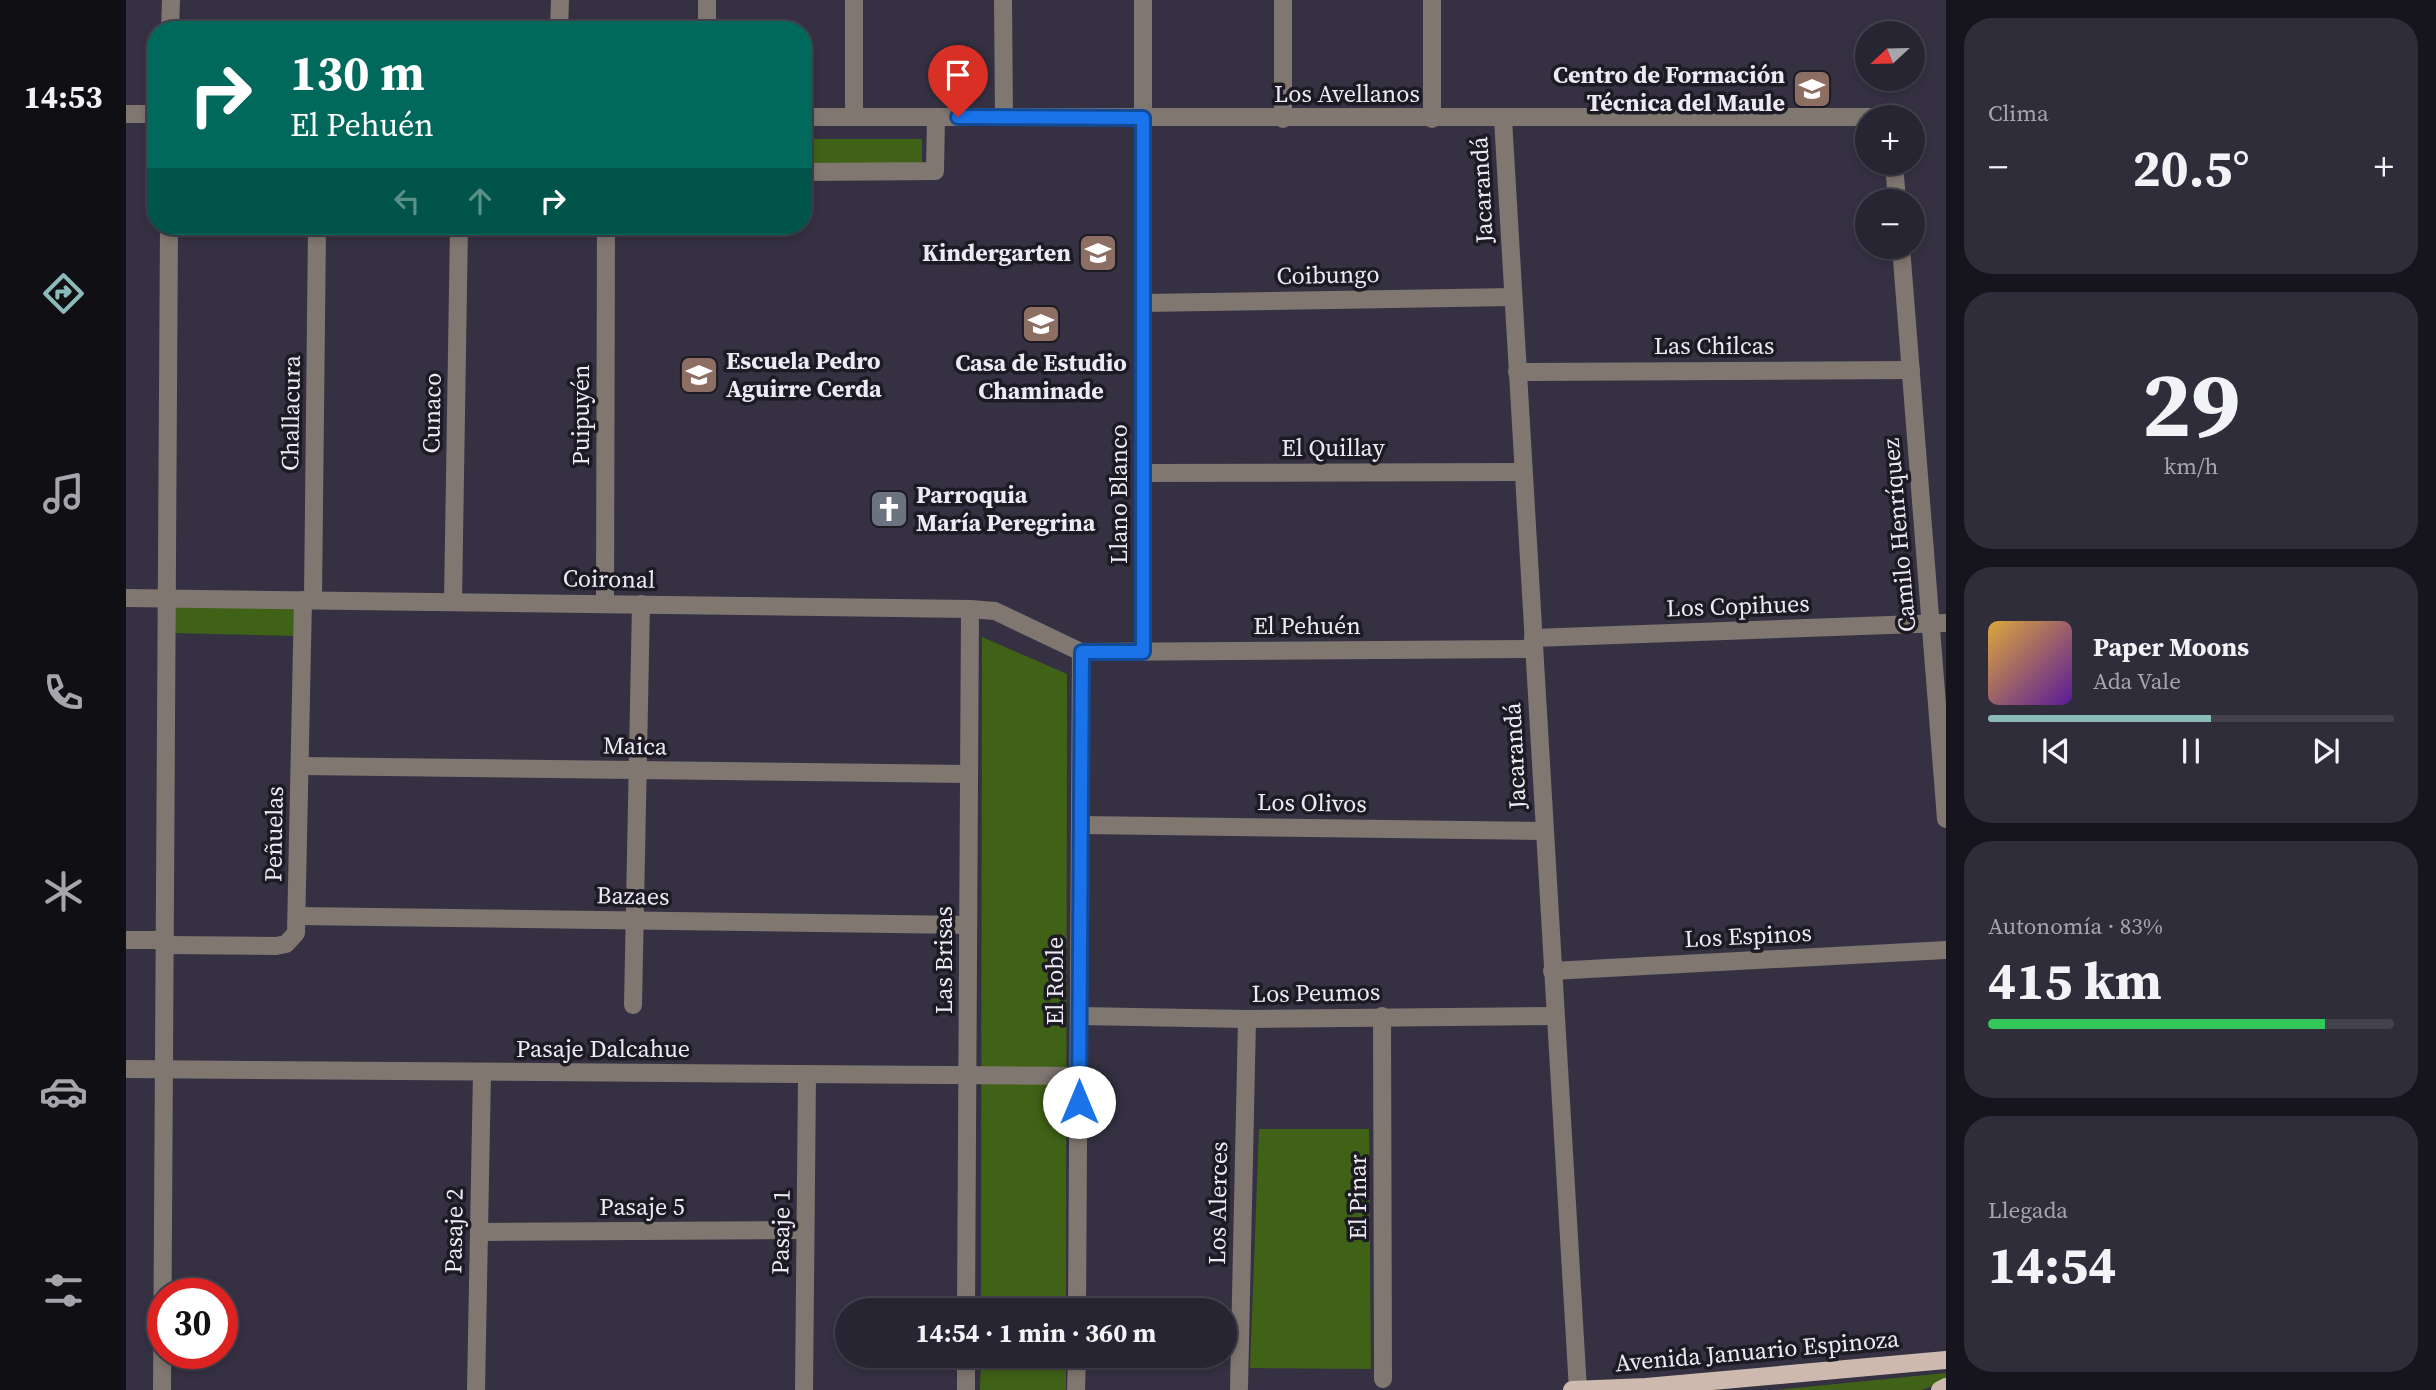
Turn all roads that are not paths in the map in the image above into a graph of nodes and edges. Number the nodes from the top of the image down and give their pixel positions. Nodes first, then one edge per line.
1 (171, 0) edge
2 (560, 0) edge
3 (708, 0) edge
4 (854, 0) edge
5 (1003, 0) edge
6 (1143, 0) edge
7 (1283, 0) edge
8 (1432, 0) edge
9 (170, 21) edge
10 (559, 21) edge
11 (708, 21) edge
12 (126, 114) edge
13 (147, 114) edge
14 (812, 117) edge
15 (854, 117) junction
16 (936, 117) junction
17 (1004, 117) junction
18 (1855, 117) edge
19 (1143, 118) junction
20 (1283, 119) junction
21 (1432, 119) junction
22 (1503, 120) junction
23 (812, 173) edge
24 (169, 235) edge
25 (317, 235) edge
26 (459, 235) edge
27 (607, 235) edge
28 (1902, 259) edge
29 (1513, 297) junction
30 (1143, 303) junction
31 (1910, 370) junction
32 (1517, 372) junction
33 (1523, 472) junction
34 (1143, 473) junction
35 (126, 598) edge
36 (167, 598) junction
37 (308, 600) junction
38 (453, 602) junction
39 (606, 604) junction
40 (642, 604) junction
41 (970, 608) junction
42 (1939, 623) edge
43 (1533, 644) junction
44 (1082, 652) junction
45 (1143, 652) junction
46 (300, 766) junction
47 (637, 770) junction
48 (969, 774) junction
49 (1946, 819) edge
50 (1080, 825) junction
51 (1544, 831) junction
52 (297, 916) junction
53 (634, 921) junction
54 (968, 925) junction
55 (126, 940) edge
56 (165, 943) junction
57 (1946, 950) edge
58 (1552, 971) junction
59 (633, 1004) dead end
60 (1079, 1016) junction
61 (1382, 1016) junction
62 (1555, 1016) junction
63 (1247, 1019) junction
64 (126, 1069) edge
65 (164, 1069) junction
66 (482, 1072) junction
67 (807, 1075) junction
68 (1080, 1076) junction
69 (967, 1077) junction
70 (805, 1230) junction
71 (479, 1232) junction
72 (966, 1298) edge
73 (1077, 1298) edge
74 (1946, 1360) edge
75 (966, 1368) edge
76 (1076, 1368) edge
77 (1383, 1379) dead end
78 (1946, 1387) edge
79 (1238, 1388) edge
80 (162, 1390) edge
81 (475, 1390) edge
82 (804, 1390) edge
83 (966, 1390) edge
84 (1076, 1390) edge
85 (1572, 1390) edge
86 (1578, 1390) edge
87 (1940, 1390) edge

1 - 9 street
2 - 10 street
3 - 11 street
4 - 15 street
5 - 17 street
6 - 19 street, Llano Blanco
7 - 20 street
8 - 21 street
12 - 13 street
14 - 15 street, Los Avellanos
15 - 16 street, Los Avellanos
16 - 17 street, Los Avellanos
16 - 23 street
17 - 19 street, Los Avellanos
18 - 22 street, Los Avellanos
19 - 20 street, Los Avellanos
19 - 30 street, Llano Blanco
20 - 21 street, Los Avellanos
21 - 22 street, Los Avellanos
22 - 29 street, Jacarandá
24 - 36 street
25 - 37 street, Challacura
26 - 38 street, Cunaco
27 - 39 street, Puipuyén
28 - 31 street, Camilo Henríquez
29 - 30 street, Coibungo
29 - 32 street, Jacarandá
30 - 34 street, Llano Blanco
31 - 32 street, Las Chilcas
31 - 42 street, Camilo Henríquez
32 - 33 street, Jacarandá
33 - 34 street, El Quillay
33 - 43 street, Jacarandá
34 - 45 street, Llano Blanco
35 - 36 street, Coironal
36 - 37 street, Coironal
36 - 56 street
37 - 38 street, Coironal
37 - 46 street, Peñuelas
38 - 39 street, Coironal
39 - 40 street, Coironal
40 - 41 street, Coironal
40 - 47 street
41 - 44 street, Coironal
41 - 48 street, Las Brisas
42 - 43 street, Los Copihues
42 - 49 street, Camilo Henríquez
43 - 45 street, El Pehuén
43 - 51 street, Jacarandá
44 - 45 street, El Pehuén
44 - 50 street, El Roble
46 - 47 street, Maica
46 - 52 street, Peñuelas
47 - 48 street, Maica
47 - 53 street
48 - 54 street, Las Brisas
50 - 51 street, Los Olivos
50 - 60 street, El Roble
51 - 58 street, Jacarandá
52 - 53 street, Bazaes
52 - 56 street, Peñuelas
53 - 54 street, Bazaes
53 - 59 street
54 - 69 street, Las Brisas
55 - 56 street, Peñuelas
56 - 65 street
57 - 58 street, Los Espinos
58 - 62 street, Jacarandá
60 - 63 street, Los Peumos
60 - 68 street, El Roble
61 - 62 street, Los Peumos
61 - 63 street, Los Peumos
61 - 77 street, El Pinar
62 - 86 street, Jacarandá
63 - 79 street, Los Alerces
64 - 65 street, Pasaje Dalcahue
65 - 66 street, Pasaje Dalcahue
65 - 80 street
66 - 67 street, Pasaje Dalcahue
66 - 71 street, Pasaje 2
67 - 69 street, Pasaje Dalcahue
67 - 70 street, Pasaje 1
68 - 69 street, Pasaje Dalcahue
68 - 73 street, El Roble
69 - 72 street, Las Brisas
70 - 71 street, Pasaje 5
70 - 82 street, Pasaje 1
71 - 81 street, Pasaje 2
74 - 86 main road, Avenida Januario Espinoza
75 - 83 street
76 - 84 street
78 - 87 main road
85 - 86 main road, Avenida Januario Espinoza

